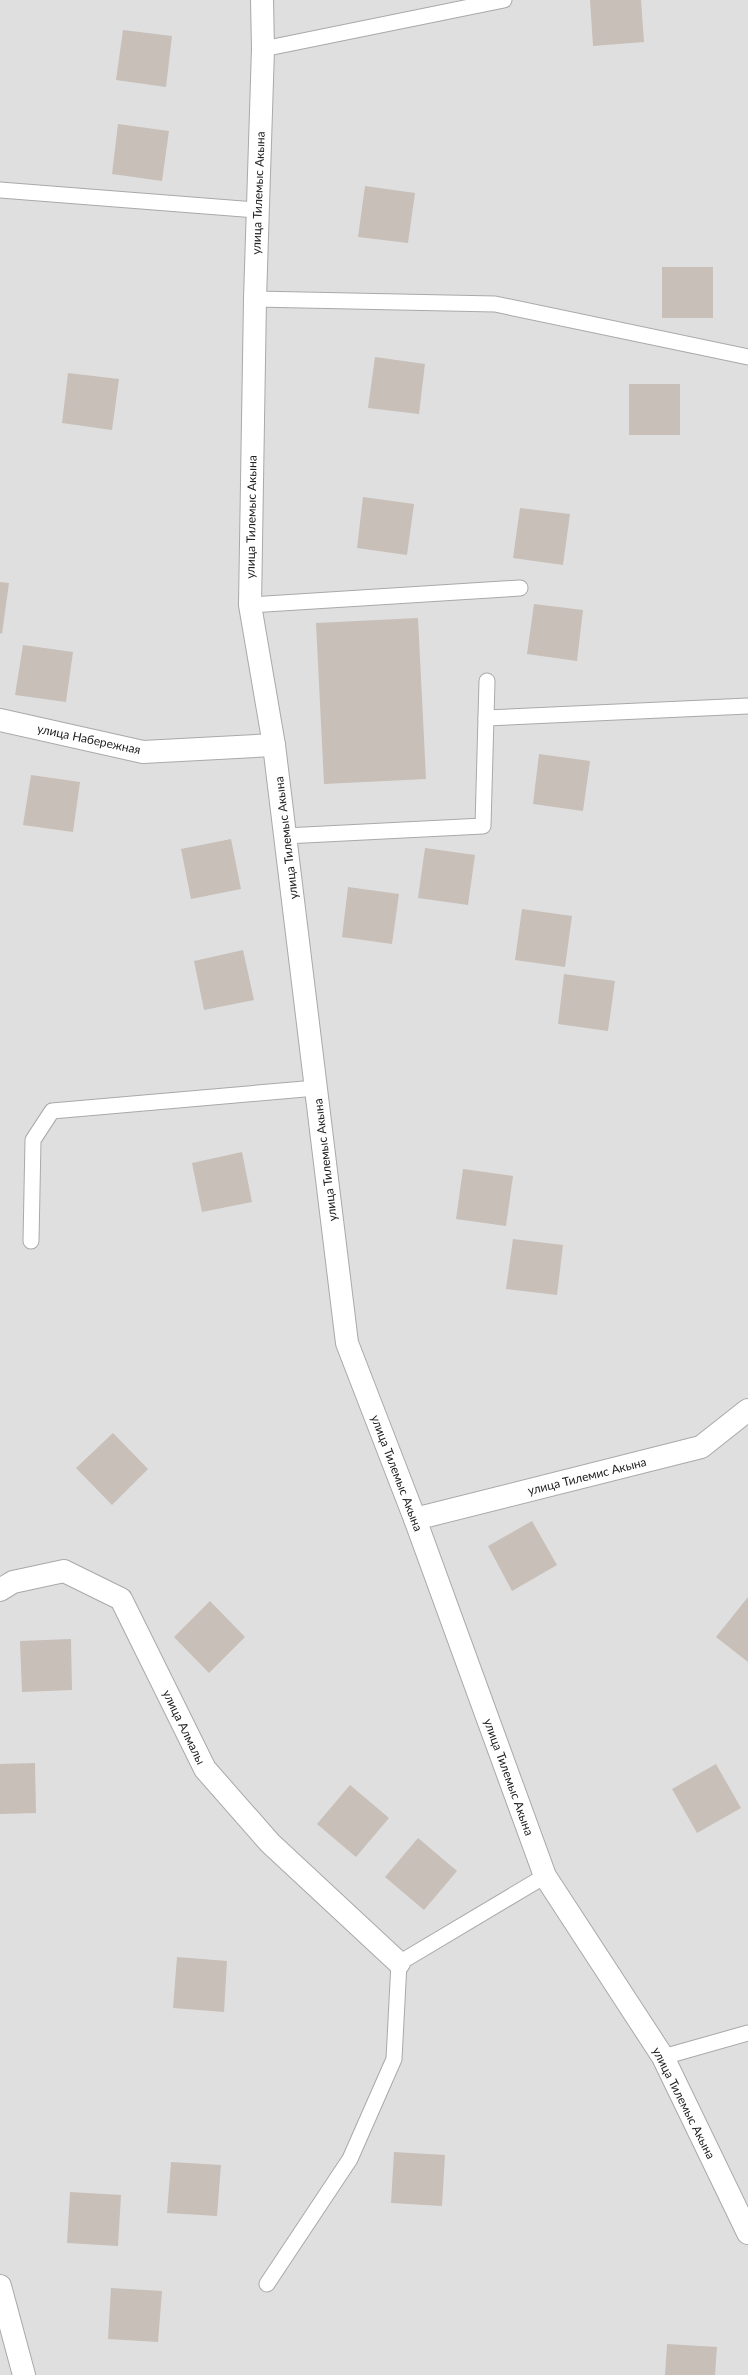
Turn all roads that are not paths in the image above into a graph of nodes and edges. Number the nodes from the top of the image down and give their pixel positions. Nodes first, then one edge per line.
1 (262, 0) edge
2 (504, 0) edge
3 (263, 49) junction
4 (0, 190) edge
5 (257, 210) junction
6 (255, 299) junction
7 (748, 357) edge
8 (520, 588) dead end
9 (250, 605) junction
10 (487, 681) dead end
11 (748, 706) edge
12 (486, 718) junction
13 (0, 720) edge
14 (274, 745) junction
15 (285, 836) junction
16 (316, 1088) junction
17 (31, 1241) dead end
18 (748, 1410) edge
19 (415, 1519) junction
20 (0, 1590) edge
21 (545, 1876) junction
22 (399, 1963) junction
23 (748, 2033) edge
24 (663, 2057) junction
25 (748, 2233) edge
26 (267, 2284) dead end
27 (0, 2286) edge
28 (24, 2375) edge

1 - 3 street, улица Тилемыс Акына
2 - 3 lane
3 - 5 street, улица Тилемыс Акына
4 - 5 lane
5 - 6 street, улица Тилемыс Акына
6 - 7 lane
6 - 9 street, улица Тилемыс Акына
8 - 9 lane
9 - 14 street, улица Тилемыс Акына
10 - 12 lane
11 - 12 lane
12 - 15 lane
13 - 14 street, улица Набережная
14 - 15 street, улица Тилемыс Акына
15 - 16 street, улица Тилемыс Акына
16 - 17 lane
16 - 19 street, улица Тилемыс Акына
18 - 19 street, улица Тилемис Акына
19 - 21 street, улица Тилемыс Акына
20 - 22 street, улица Алмалы
21 - 22 lane
21 - 24 street, улица Тилемыс Акына
22 - 26 lane
23 - 24 lane
24 - 25 street, улица Тилемыс Акына
27 - 28 street

